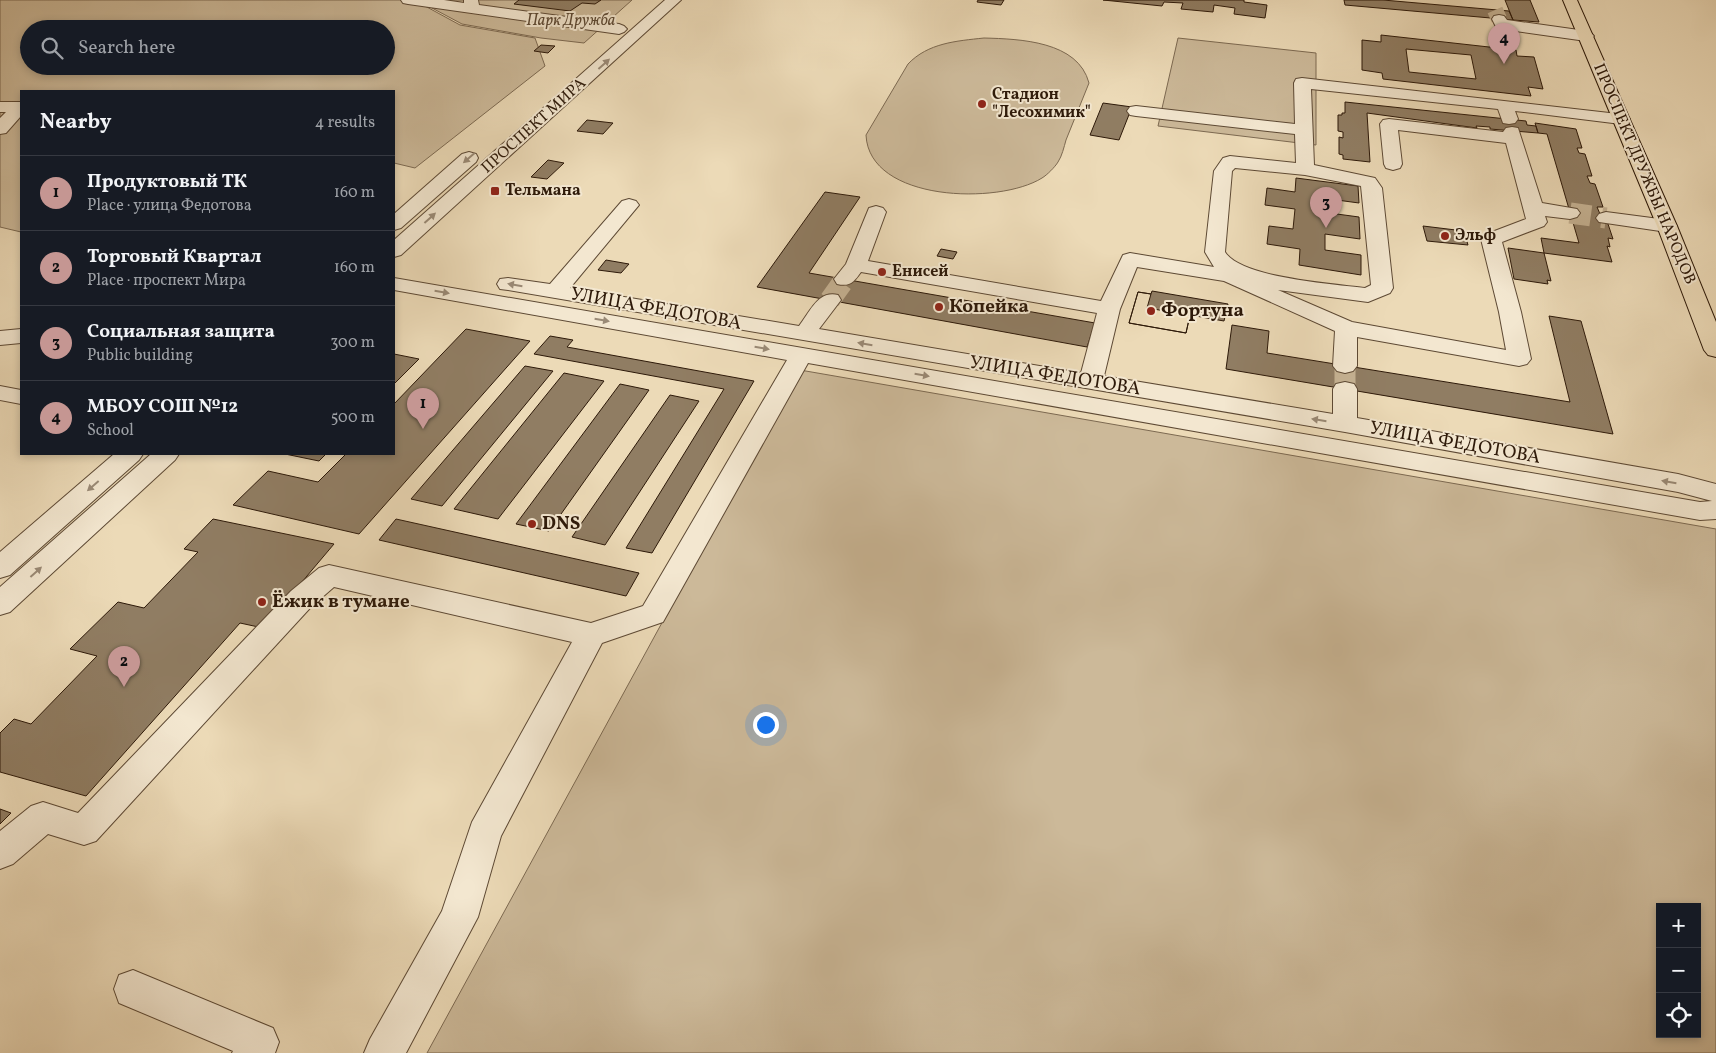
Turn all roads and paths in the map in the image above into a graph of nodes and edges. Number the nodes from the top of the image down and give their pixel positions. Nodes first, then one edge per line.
1 (408, 0) edge
2 (652, 0) edge
3 (674, 0) edge
4 (1570, 0) edge
5 (472, 4) edge
6 (1496, 11) tunnel mouth
7 (619, 28) junction
8 (1586, 36) junction
9 (581, 61) dead end
10 (0, 107) edge
11 (1136, 111) dead end
12 (1621, 119) junction
13 (1510, 124) junction
14 (0, 128) edge
15 (1304, 130) junction
16 (484, 145) dead end
17 (1393, 164) dead end
18 (1305, 169) junction
19 (629, 205) dead end
20 (1533, 208) junction
21 (876, 212) dead end
22 (1570, 213) tunnel mouth
23 (1606, 218) tunnel mouth
24 (395, 223) edge
25 (1667, 226) junction
26 (395, 250) edge
27 (395, 265) edge
28 (395, 284) edge
29 (555, 292) junction
30 (830, 300) tunnel mouth
31 (1109, 309) junction
32 (1346, 328) junction
33 (20, 336) edge
34 (0, 338) edge
35 (803, 344) junction
36 (1716, 350) edge
37 (1091, 382) junction
38 (0, 392) edge
39 (20, 397) edge
40 (1345, 424) junction
41 (129, 455) edge
42 (165, 455) edge
43 (1716, 493) edge
44 (1716, 510) edge
45 (0, 568) edge
46 (0, 604) edge
47 (591, 635) junction
48 (0, 853) edge
49 (133, 989) dead end
50 (252, 1053) edge
51 (384, 1053) edge

1 - 5 street
2 - 7 street, ПРОСПЕКТ МИРА
26 -> 3 street, ПРОСПЕКТ МИРА
4 - 8 main road, ПРОСПЕКТ ДРУЖБЫ НАРОДОВ
5 - 7 street
6 - 8 street
7 - 9 street, ПРОСПЕКТ МИРА
8 - 12 main road, ПРОСПЕКТ ДРУЖБЫ НАРОДОВ
10 - 14 street
11 - 15 street
12 - 13 street
12 - 25 main road, ПРОСПЕКТ ДРУЖБЫ НАРОДОВ
13 - 15 street
13 - 17 street
13 - 20 street
15 - 18 street
16 -> 24 street, ПРОСПЕКТ МИРА
18 - 18 street
19 - 29 street
20 - 22 street
20 - 32 street
21 - 31 street
23 - 25 street
25 - 36 main road, ПРОСПЕКТ ДРУЖБЫ НАРОДОВ
29 -> 27 street, УЛИЦА ФЕДОТОВА
28 -> 35 street
29 - 35 street, УЛИЦА ФЕДОТОВА
30 - 35 street
31 - 32 street
31 - 37 street
32 - 40 street
33 - 34 street
37 -> 35 street, УЛИЦА ФЕДОТОВА
35 -> 44 street
35 - 47 street
40 -> 37 street, УЛИЦА ФЕДОТОВА
38 - 39 street
43 -> 40 street, УЛИЦА ФЕДОТОВА
41 -> 45 street
46 -> 42 street
47 - 48 street
47 - 51 street
49 - 50 street

